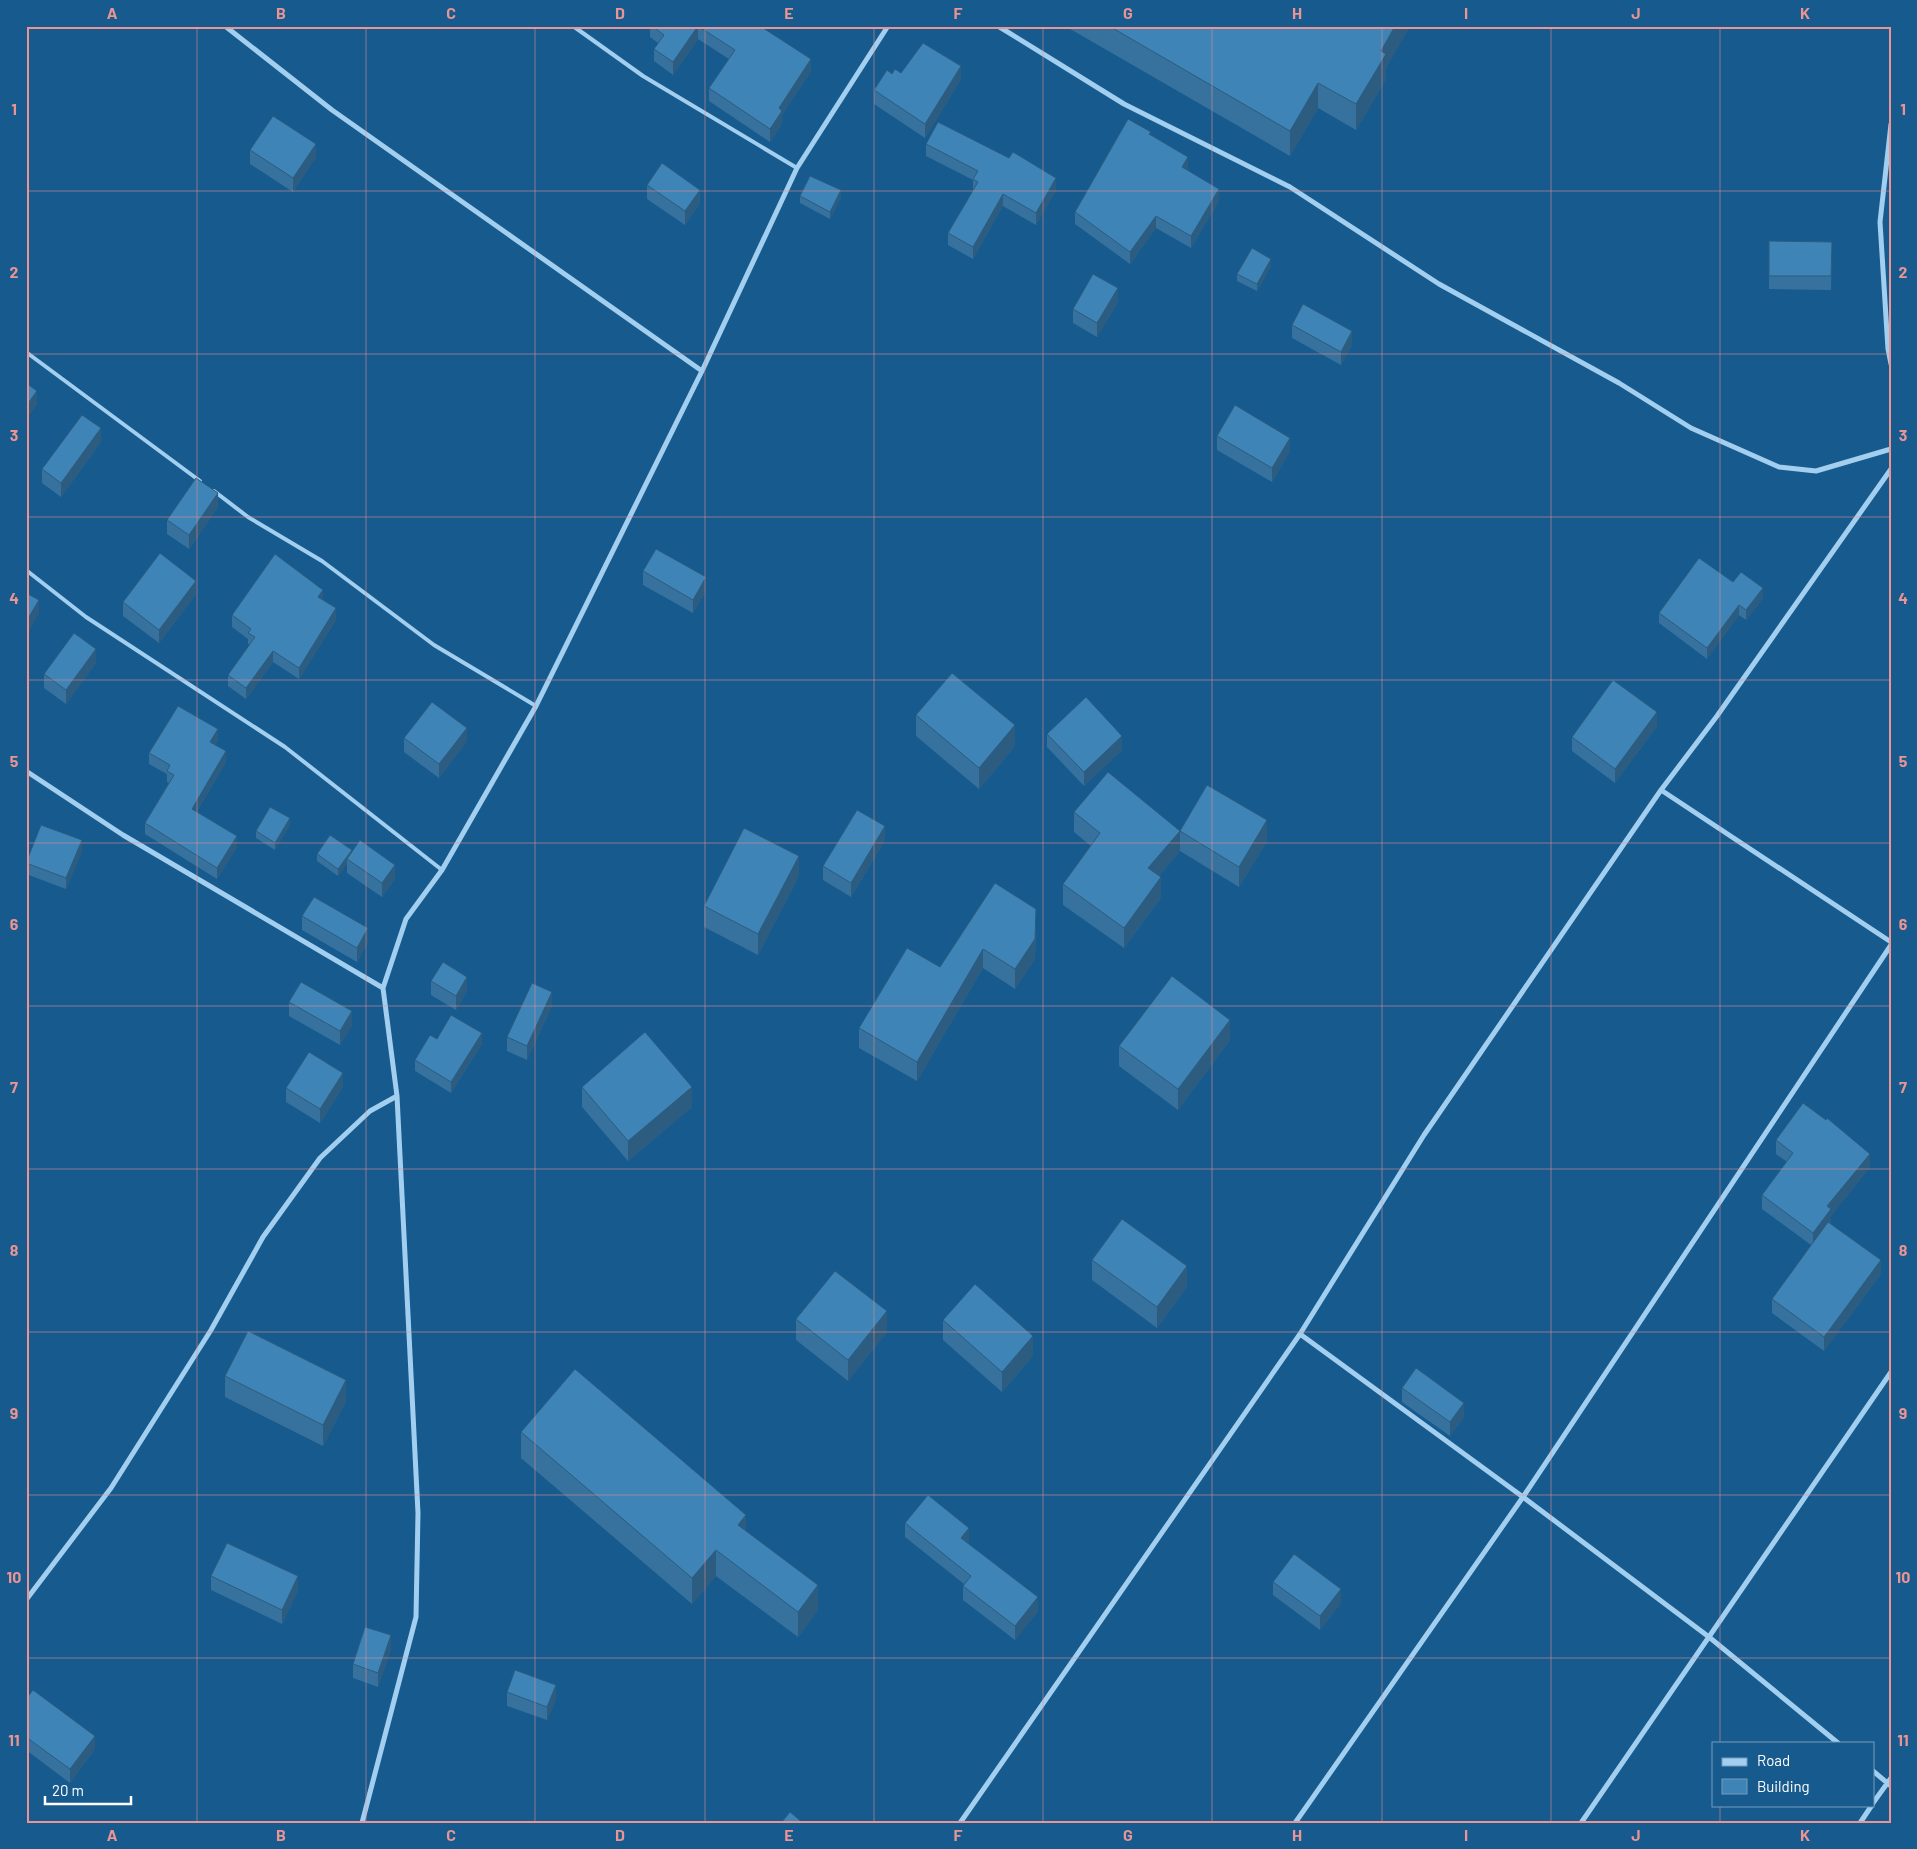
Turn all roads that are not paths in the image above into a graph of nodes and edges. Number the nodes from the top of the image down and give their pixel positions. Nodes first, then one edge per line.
1 (225, 26) edge
2 (573, 26) edge
3 (888, 26) edge
4 (998, 26) edge
5 (1891, 124) edge
6 (797, 168) junction
7 (26, 352) edge
8 (1891, 364) edge
9 (702, 371) junction
10 (1891, 449) edge
11 (1891, 469) edge
12 (202, 483) edge
13 (209, 488) edge
14 (26, 570) edge
15 (536, 706) junction
16 (26, 771) edge
17 (1661, 790) junction
18 (442, 870) junction
19 (1891, 943) edge
20 (383, 988) junction
21 (398, 1096) junction
22 (1300, 1334) junction
23 (1891, 1372) edge
24 (1523, 1497) junction
25 (26, 1600) edge
26 (1709, 1637) junction
27 (1837, 1742) edge
28 (1874, 1773) edge
29 (1890, 1782) edge
30 (1874, 1803) edge
31 (1872, 1806) edge
32 (362, 1823) edge
33 (960, 1823) edge
34 (1294, 1823) edge
35 (1581, 1823) edge
36 (1860, 1823) edge

1 - 9 street
2 - 6 lane
3 - 6 street
4 - 10 street
5 - 8 street
6 - 9 street
7 - 12 lane
9 - 15 street
11 - 17 street
13 - 15 lane
14 - 18 lane
15 - 18 street
16 - 20 street
17 - 19 street
17 - 22 street
18 - 20 street
19 - 24 street
20 - 21 street
21 - 25 street
21 - 32 street
22 - 24 street
22 - 33 street
23 - 26 street
24 - 26 street
24 - 34 street
26 - 27 street
26 - 35 street
28 - 29 street
29 - 30 street
31 - 36 street

